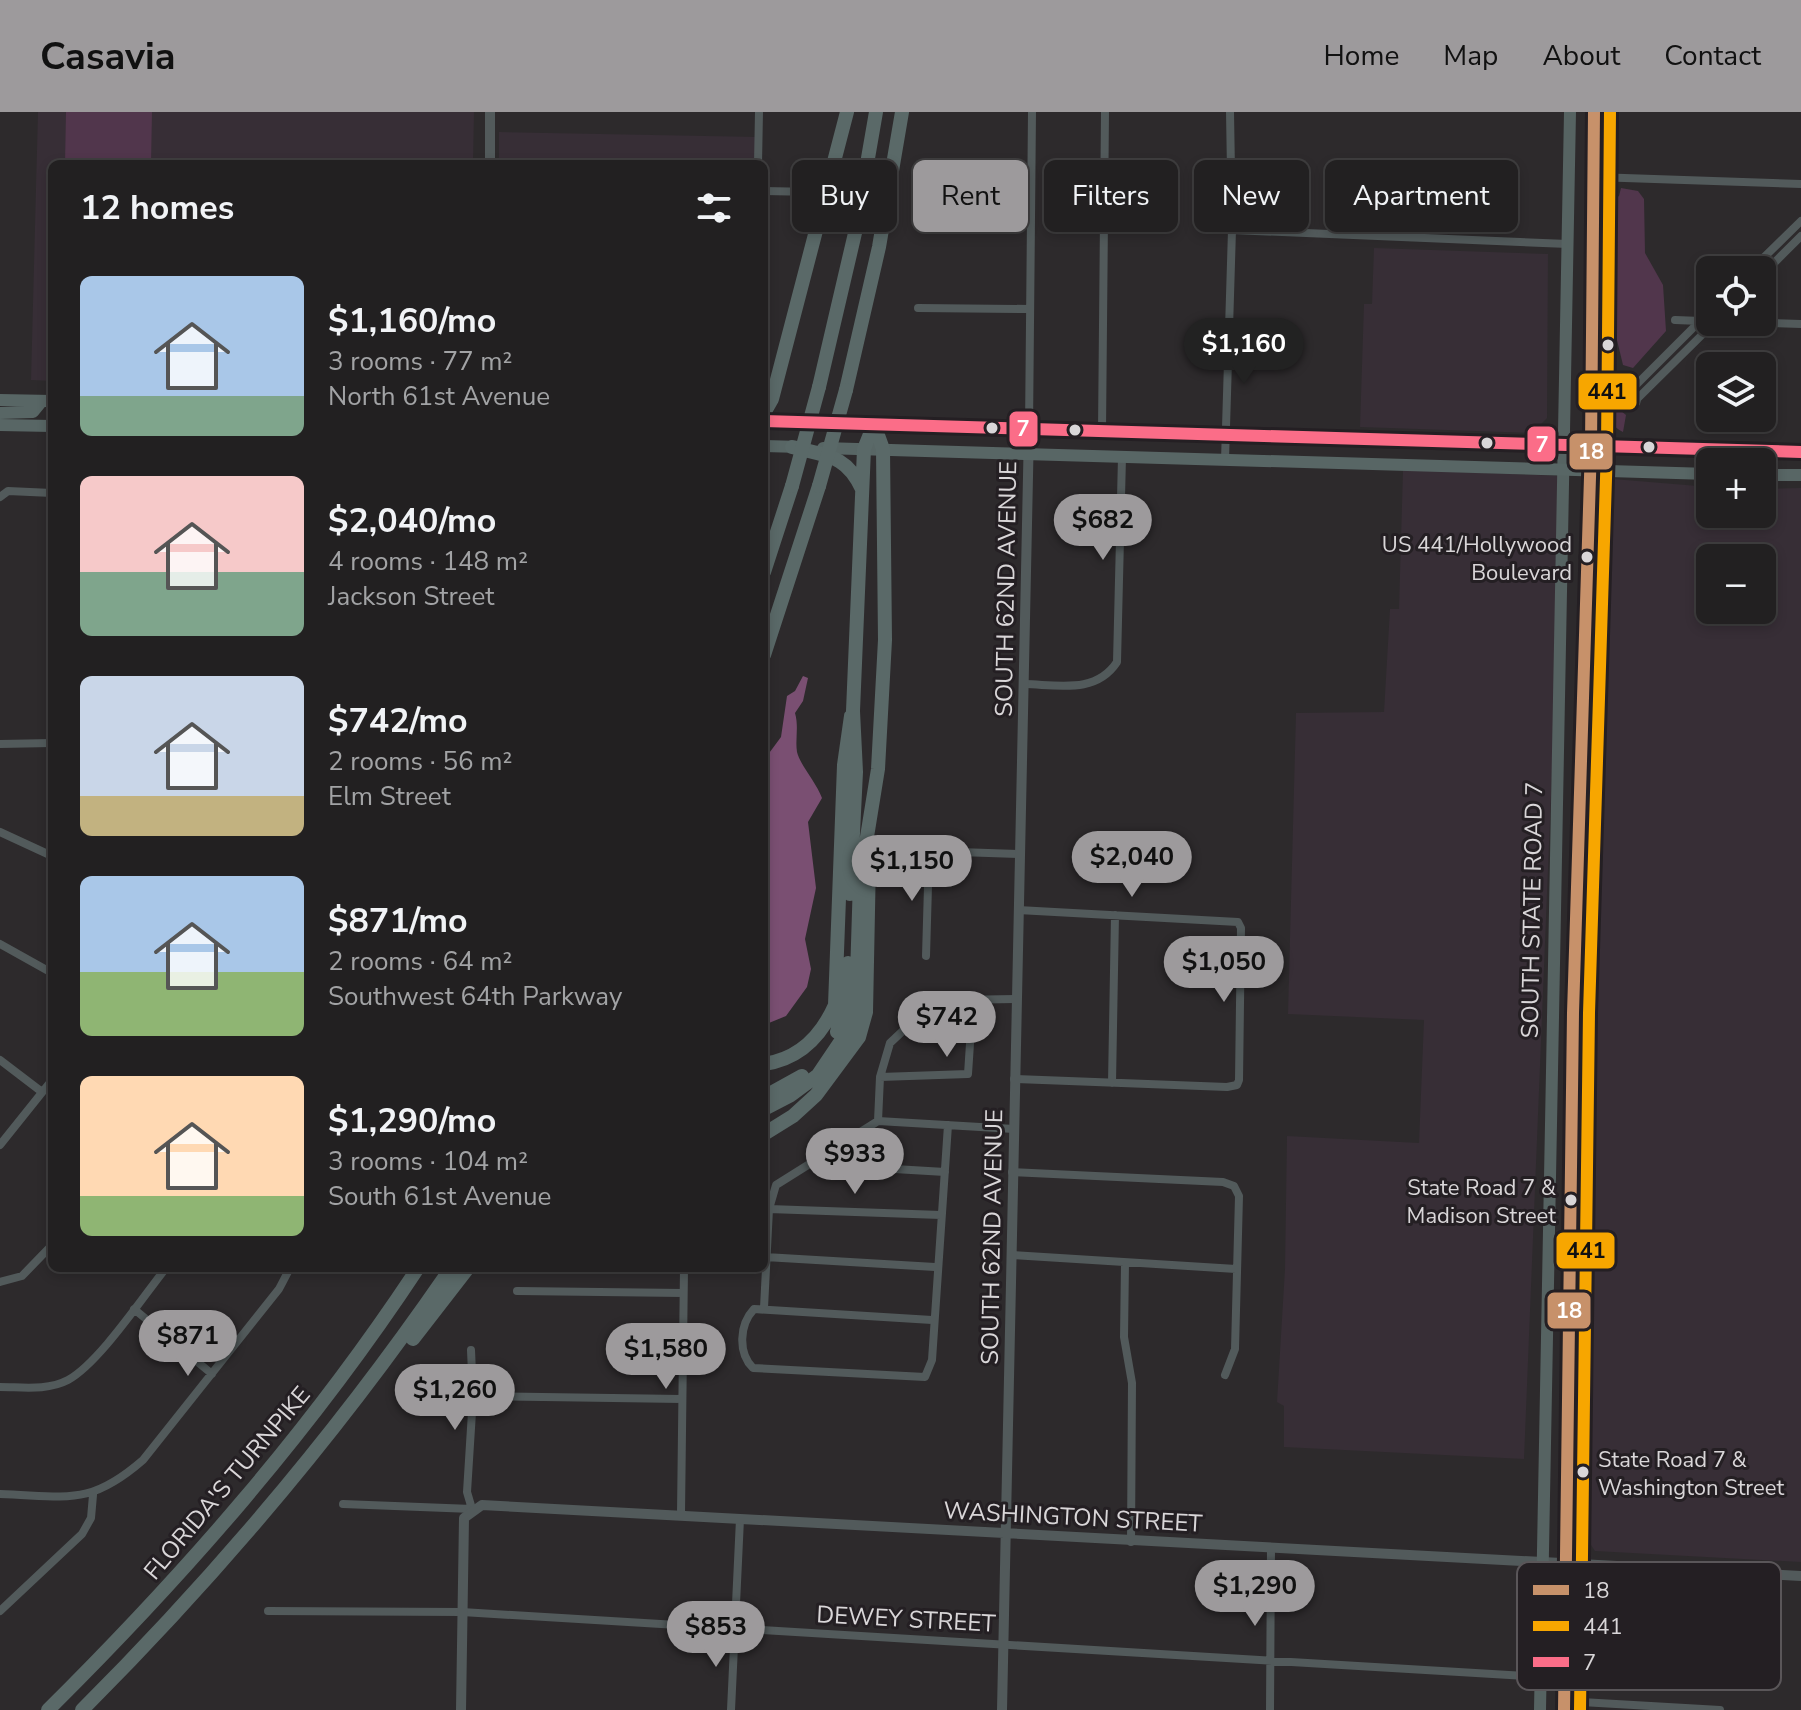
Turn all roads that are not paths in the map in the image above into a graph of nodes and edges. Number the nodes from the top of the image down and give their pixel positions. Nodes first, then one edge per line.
1 (490, 112) edge
2 (759, 112) edge
3 (847, 112) edge
4 (876, 112) edge
5 (902, 112) edge
6 (1032, 112) edge
7 (1105, 112) edge
8 (1230, 112) edge
9 (1570, 112) edge
10 (1594, 112) edge
11 (490, 160) edge
12 (758, 160) edge
13 (1231, 160) edge
14 (1595, 177) junction
15 (1801, 184) edge
16 (768, 191) edge
17 (792, 192) edge
18 (1028, 201) edge
19 (1031, 201) junction
20 (1801, 221) edge
21 (1232, 232) edge
22 (1280, 232) edge
23 (1801, 236) edge
24 (1568, 244) junction
25 (1765, 256) edge
26 (1776, 261) edge
27 (918, 308) dead end
28 (1030, 309) junction
29 (1675, 320) dead end
30 (1696, 321) edge
31 (1776, 323) edge
32 (1801, 324) edge
33 (1696, 325) edge
34 (1698, 336) edge
35 (1629, 392) junction
36 (1637, 399) junction
37 (0, 400) edge
38 (47, 401) edge
39 (768, 406) edge
40 (0, 413) edge
41 (768, 421) edge
42 (874, 424) junction
43 (0, 425) edge
44 (48, 426) edge
45 (1029, 429) junction
46 (1102, 431) junction
47 (1227, 435) junction
48 (1565, 445) junction
49 (768, 446) edge
50 (1591, 446) junction
51 (792, 447) junction
52 (864, 449) junction
53 (883, 449) junction
54 (1801, 452) edge
55 (1029, 454) junction
56 (1122, 457) junction
57 (1225, 460) junction
58 (1564, 470) junction
59 (1590, 471) junction
60 (1696, 474) edge
61 (1776, 475) edge
62 (1801, 475) edge
63 (48, 493) edge
64 (864, 493) junction
65 (0, 497) edge
66 (768, 560) edge
67 (768, 643) edge
68 (1025, 684) junction
69 (853, 711) junction
70 (48, 743) edge
71 (0, 744) edge
72 (0, 832) edge
73 (868, 839) junction
74 (48, 854) edge
75 (1019, 854) junction
76 (1018, 910) junction
77 (1115, 915) junction
78 (0, 944) edge
79 (926, 956) dead end
80 (48, 971) edge
81 (1194, 981) dead end
82 (1240, 982) junction
83 (973, 998) junction
84 (1015, 999) junction
85 (0, 1060) edge
86 (768, 1063) edge
87 (880, 1077) junction
88 (1014, 1079) junction
89 (1112, 1083) junction
90 (48, 1085) edge
91 (42, 1092) junction
92 (768, 1095) edge
93 (768, 1107) edge
94 (878, 1121) junction
95 (948, 1125) junction
96 (1014, 1129) junction
97 (768, 1132) edge
98 (0, 1145) edge
99 (808, 1164) junction
100 (945, 1172) junction
101 (1012, 1172) junction
102 (769, 1209) junction
103 (941, 1215) junction
104 (768, 1221) edge
105 (1548, 1245) junction
106 (48, 1249) edge
107 (1012, 1255) junction
108 (768, 1257) edge
109 (1125, 1263) junction
110 (1548, 1266) junction
111 (935, 1267) junction
112 (1236, 1269) junction
113 (163, 1272) edge
114 (288, 1272) edge
115 (415, 1272) edge
116 (448, 1272) edge
117 (465, 1272) edge
118 (684, 1272) edge
119 (765, 1272) edge
120 (0, 1282) edge
121 (1569, 1288) junction
122 (517, 1291) dead end
123 (683, 1293) junction
124 (764, 1308) junction
125 (134, 1309) junction
126 (932, 1320) junction
127 (471, 1350) dead end
128 (386, 1363) junction
129 (212, 1374) junction
130 (1225, 1375) dead end
131 (0, 1387) edge
132 (473, 1396) junction
133 (682, 1399) junction
134 (0, 1494) edge
135 (93, 1495) junction
136 (343, 1504) dead end
137 (472, 1509) junction
138 (681, 1514) junction
139 (740, 1519) junction
140 (1007, 1535) junction
141 (1131, 1542) junction
142 (1271, 1547) junction
143 (1544, 1562) joint
144 (1565, 1562) edge
145 (1781, 1575) edge
146 (1801, 1576) edge
147 (0, 1611) edge
148 (268, 1611) dead end
149 (462, 1612) junction
150 (732, 1629) junction
151 (1003, 1644) junction
152 (1271, 1661) junction
153 (1517, 1676) edge
154 (1541, 1690) edge
155 (1564, 1706) edge
156 (48, 1710) edge
157 (82, 1710) edge
158 (461, 1710) edge
159 (731, 1710) edge
160 (1002, 1710) edge
161 (1270, 1710) edge
162 (1540, 1710) edge
163 (1720, 1710) edge

1 - 11 street
2 - 12 street
3 - 39 highway
4 - 66 highway, bridge
5 - 67 highway, bridge
6 - 19 street
7 - 46 street
8 - 13 street
9 - 24 main road, SOUTH STATE ROAD 7
10 - 14 main road, SOUTH STATE ROAD 7
14 - 15 street
14 - 50 main road, SOUTH STATE ROAD 7
16 - 17 street
18 - 19 street
19 - 28 street
20 - 25 street
21 - 47 street
22 - 24 street
23 - 26 street
24 - 48 main road, SOUTH STATE ROAD 7
27 - 28 street
28 - 45 street
29 - 30 street
31 - 32 street
33 - 35 street
34 - 36 street
35 - 36 street
35 - 36 street
37 - 38 highway
38 - 40 highway
41 - 42 highway
42 - 45 highway
42 - 52 highway
42 - 53 highway
43 - 44 highway
45 - 46 highway
45 - 55 street, SOUTH 62ND AVENUE
46 - 47 highway
47 - 48 highway
47 - 57 street
48 - 50 highway
48 - 58 main road, SOUTH STATE ROAD 7
49 - 51 highway
50 - 54 highway
50 - 59 main road, SOUTH STATE ROAD 7
51 - 52 highway
51 - 64 highway
52 - 53 highway
52 - 64 highway
53 - 55 highway
53 - 73 highway
55 - 56 highway
55 - 68 street, SOUTH 62ND AVENUE
56 - 57 highway
56 - 68 street
57 - 58 highway
58 - 59 highway
58 - 105 main road, SOUTH STATE ROAD 7
59 - 60 highway
59 - 121 main road, SOUTH STATE ROAD 7
61 - 62 highway
63 - 65 street
64 - 69 highway
68 - 75 street, SOUTH 62ND AVENUE
69 - 86 highway
69 - 92 highway
70 - 71 street
72 - 74 street
73 - 93 highway
73 - 97 highway
75 - 76 street, SOUTH 62ND AVENUE
75 - 79 street
76 - 77 street
76 - 84 street, SOUTH 62ND AVENUE
77 - 82 street
77 - 89 street
78 - 80 street
81 - 82 street
82 - 89 street
83 - 84 street
83 - 87 street
83 - 87 street
84 - 88 street, SOUTH 62ND AVENUE
85 - 91 street
87 - 94 street
88 - 89 street
88 - 96 street, SOUTH 62ND AVENUE
90 - 91 street
91 - 98 street
94 - 95 street
94 - 99 street
95 - 96 street
95 - 100 street
96 - 101 street, SOUTH 62ND AVENUE
99 - 100 street
99 - 102 street
100 - 103 street
101 - 107 street, SOUTH 62ND AVENUE
101 - 112 street
102 - 103 street
102 - 104 street
103 - 111 street
105 - 110 main road, SOUTH STATE ROAD 7
105 - 121 main road
106 - 120 street
107 - 109 street
107 - 140 street, SOUTH 62ND AVENUE
108 - 111 street
109 - 112 street
109 - 141 street
110 - 121 main road
110 - 143 main road, SOUTH STATE ROAD 7
111 - 126 street
112 - 130 street
113 - 125 street
114 - 129 street
115 - 156 highway, FLORIDA'S TURNPIKE
116 - 128 highway, FLORIDA'S TURNPIKE
117 - 128 highway
118 - 123 street
119 - 124 street
121 - 144 main road, SOUTH STATE ROAD 7
122 - 123 street
123 - 133 street
124 - 126 street
124 - 126 street
125 - 129 street
125 - 131 street
127 - 132 street
128 - 157 highway, FLORIDA'S TURNPIKE
129 - 135 street
132 - 133 street
132 - 137 street
133 - 138 street
134 - 135 street
135 - 147 street
136 - 137 street, WASHINGTON STREET
137 - 138 street, WASHINGTON STREET
137 - 149 street
138 - 139 street, WASHINGTON STREET
139 - 140 street, WASHINGTON STREET
139 - 150 street
140 - 141 street, WASHINGTON STREET
140 - 151 street, SOUTH 62ND AVENUE
141 - 142 street, WASHINGTON STREET
142 - 143 street, WASHINGTON STREET
142 - 152 street
145 - 146 street, WASHINGTON STREET
148 - 149 street, DEWEY STREET
149 - 150 street, DEWEY STREET
149 - 158 street
150 - 151 street, DEWEY STREET
150 - 159 street
151 - 152 street, DEWEY STREET
151 - 160 street, SOUTH 62ND AVENUE
152 - 153 street, DEWEY STREET
152 - 161 street
154 - 162 main road, SOUTH STATE ROAD 7
155 - 163 street

